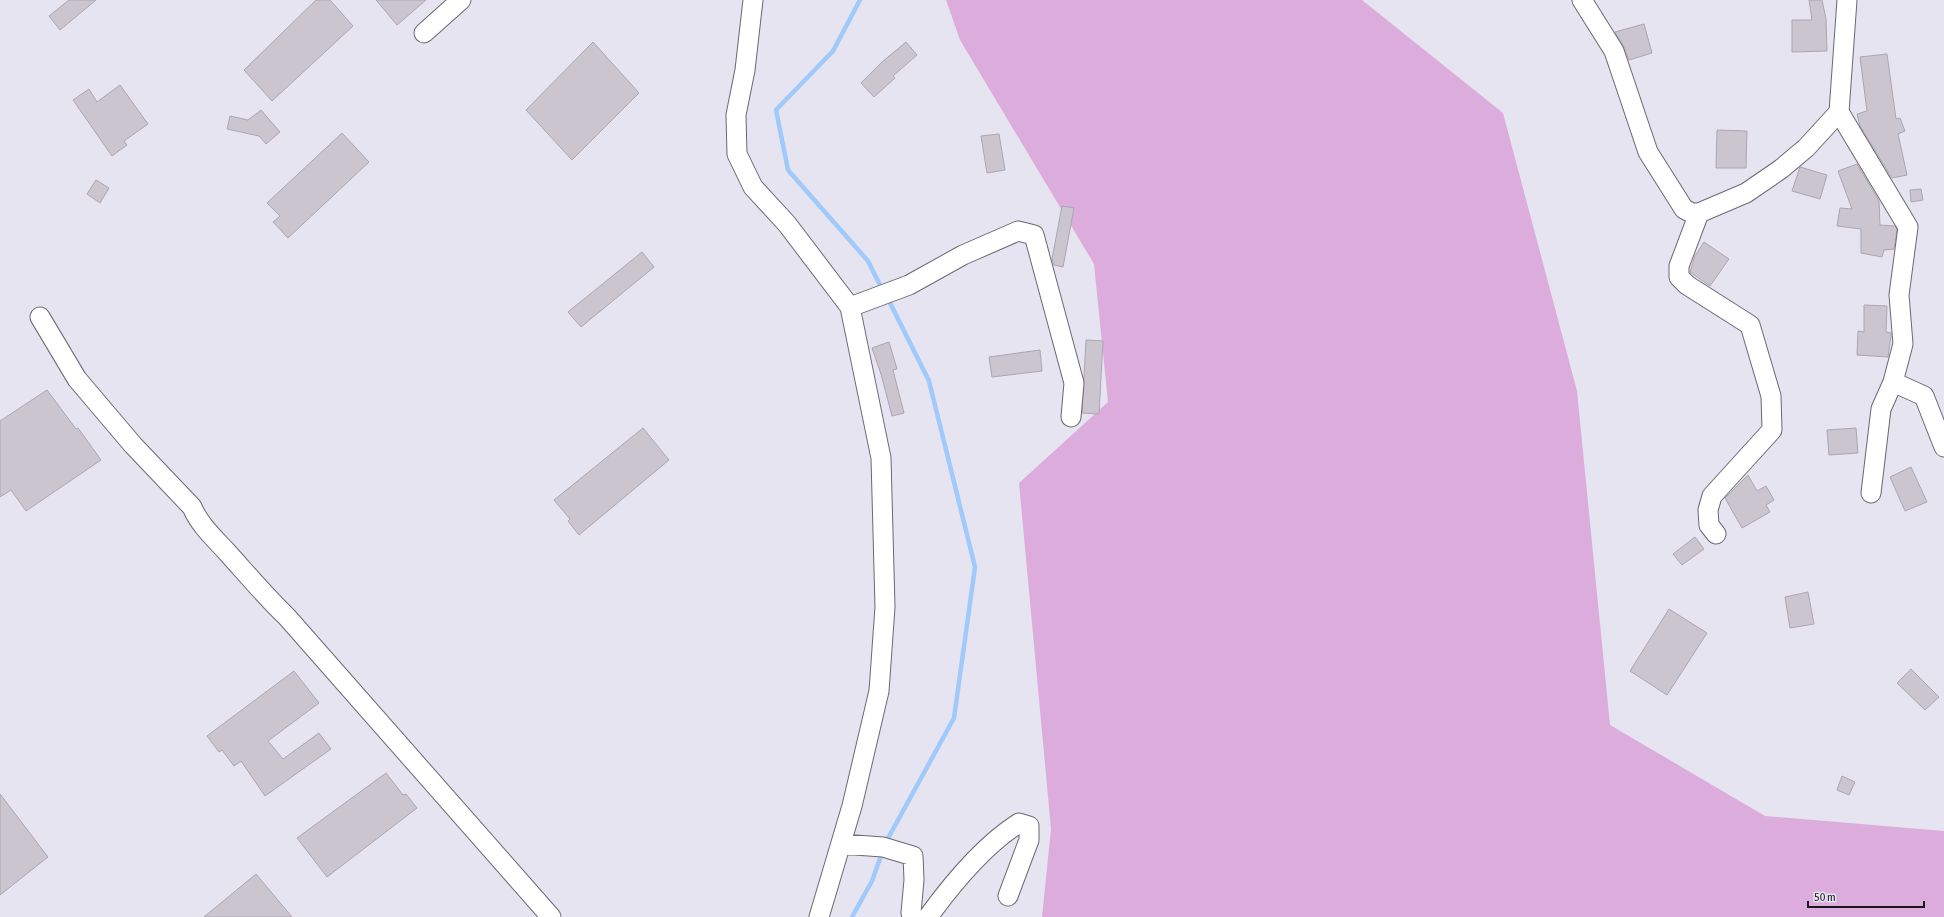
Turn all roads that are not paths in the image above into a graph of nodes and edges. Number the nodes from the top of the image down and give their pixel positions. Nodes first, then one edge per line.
1 (461, 0) edge
2 (753, 0) edge
3 (1582, 0) edge
4 (1847, 0) edge
5 (424, 33) dead end
6 (1839, 112) junction
7 (1699, 213) junction
8 (850, 307) junction
9 (40, 317) dead end
10 (1892, 382) junction
11 (1071, 417) dead end
12 (1944, 447) edge
13 (1871, 493) dead end
14 (1716, 534) dead end
15 (841, 844) junction
16 (1008, 896) dead end
17 (550, 917) edge
18 (819, 917) edge
19 (913, 917) edge
20 (928, 917) edge

1 - 5 street
2 - 8 street
3 - 7 street
4 - 6 street
6 - 7 street
6 - 10 street
7 - 14 street
8 - 11 street
8 - 15 street
9 - 17 street
10 - 12 street
10 - 13 street
15 - 18 street
15 - 19 street
16 - 20 street

